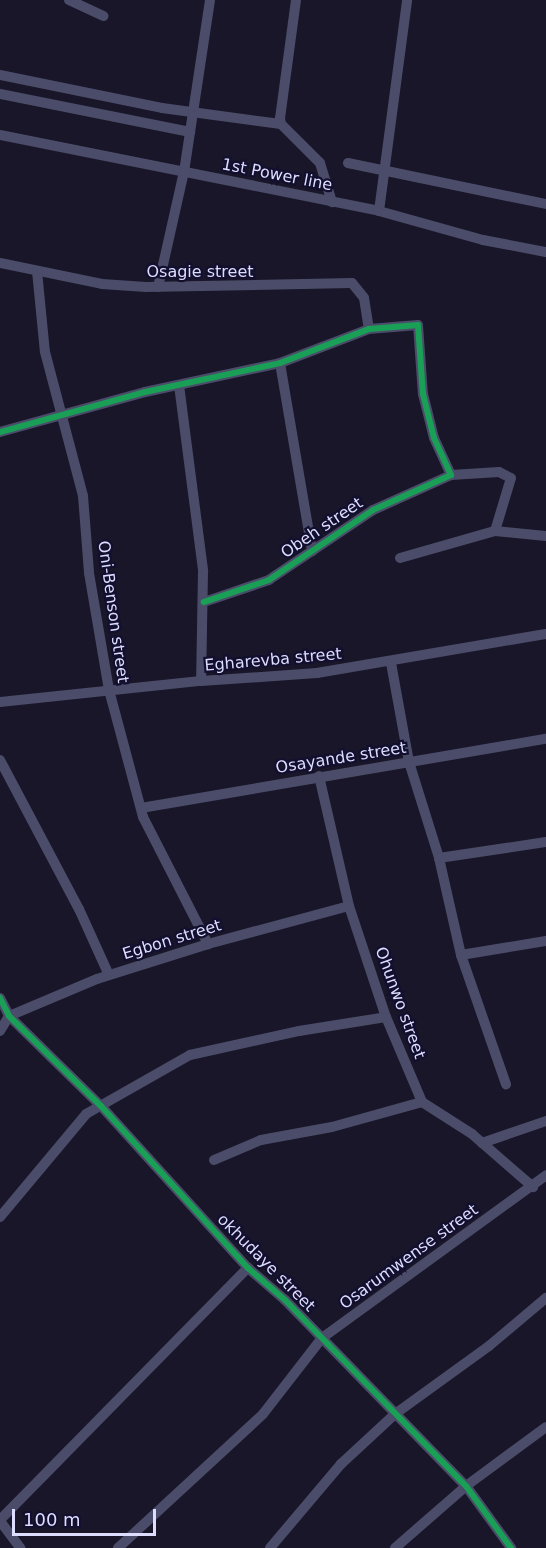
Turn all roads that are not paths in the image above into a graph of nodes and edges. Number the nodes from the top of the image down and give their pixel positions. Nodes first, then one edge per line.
1 (69, 0) edge
2 (210, 0) edge
3 (296, 0) edge
4 (407, 0) edge
5 (103, 16) dead end
6 (0, 75) edge
7 (0, 94) edge
8 (193, 113) junction
9 (281, 124) junction
10 (190, 132) junction
11 (0, 135) edge
12 (348, 164) dead end
13 (384, 170) junction
14 (184, 172) junction
15 (332, 202) junction
16 (546, 204) edge
17 (379, 211) junction
18 (546, 252) edge
19 (0, 263) edge
20 (37, 271) junction
21 (158, 286) junction
22 (369, 329) junction
23 (280, 363) junction
24 (179, 386) junction
25 (61, 415) junction
26 (0, 432) edge
27 (450, 475) junction
28 (495, 531) junction
29 (546, 536) edge
30 (312, 550) junction
31 (400, 558) dead end
32 (204, 602) junction
33 (546, 634) edge
34 (391, 663) junction
35 (201, 681) junction
36 (108, 690) junction
37 (0, 702) edge
38 (546, 739) edge
39 (0, 760) edge
40 (409, 762) junction
41 (319, 776) junction
42 (141, 808) junction
43 (546, 842) edge
44 (439, 858) junction
45 (349, 906) junction
46 (546, 941) edge
47 (208, 944) junction
48 (461, 955) junction
49 (109, 975) junction
50 (0, 998) edge
51 (9, 1016) junction
52 (386, 1017) junction
53 (0, 1031) edge
54 (506, 1084) dead end
55 (422, 1102) junction
56 (101, 1106) junction
57 (546, 1121) edge
58 (482, 1143) junction
59 (214, 1160) dead end
60 (546, 1175) edge
61 (533, 1187) junction
62 (0, 1217) edge
63 (248, 1268) junction
64 (546, 1298) edge
65 (322, 1338) junction
66 (395, 1414) junction
67 (546, 1427) edge
68 (466, 1486) junction
69 (0, 1520) edge
70 (20, 1548) edge
71 (118, 1548) edge
72 (270, 1548) edge
73 (395, 1548) edge
74 (512, 1548) edge

1 - 5 street
2 - 8 street
3 - 9 street
4 - 13 street
6 - 8 street
7 - 10 street
8 - 9 street
8 - 10 street
9 - 15 street
10 - 14 street
11 - 14 street, 1st Power line
12 - 13 street
13 - 16 street
13 - 17 street
14 - 15 street, 1st Power line
14 - 21 street
15 - 17 street, 1st Power line
17 - 18 street, 1st Power line
19 - 20 street, Osagie street
20 - 21 street, Osagie street
20 - 25 street, Oni-Benson street
21 - 22 street, Osagie street
22 - 23 street
22 - 27 street
23 - 24 street
23 - 30 street
24 - 25 street
24 - 32 street
25 - 26 street
25 - 36 street, Oni-Benson street
27 - 28 street, Obeh street
27 - 30 street, Obeh street
28 - 29 street
28 - 31 street
30 - 32 street, Obeh street
32 - 35 street
33 - 34 street, Egharevba street
34 - 35 street, Egharevba street
34 - 40 street
35 - 36 street, Egharevba street
36 - 37 street, Egharevba street
36 - 42 street, Oni-Benson street
38 - 40 street, Osayande street
39 - 49 street
40 - 41 street, Osayande street
40 - 44 street
41 - 42 street, Osayande street
41 - 45 street, Ohunwo street
42 - 47 street, Oni-Benson street
43 - 44 street
44 - 48 street
45 - 47 street, Egbon street
45 - 52 street, Ohunwo street
46 - 48 street
47 - 49 street, Egbon street
48 - 54 street
49 - 51 street, Egbon street
50 - 51 street, okhudaye street
51 - 53 street
51 - 56 street, okhudaye street
52 - 55 street, Ohunwo street
52 - 56 street
55 - 58 street
55 - 59 street
56 - 62 street
56 - 63 street, okhudaye street
57 - 58 street
58 - 61 street
60 - 61 street, Osarumwense street
61 - 65 street, Osarumwense street
63 - 65 street, okhudaye street
63 - 69 street
64 - 66 street
65 - 66 street, okhudaye street
65 - 71 street, Osarumwense street
66 - 68 street, okhudaye street
66 - 72 street
67 - 68 street
68 - 73 street
68 - 74 street, okhudaye street
69 - 70 street

